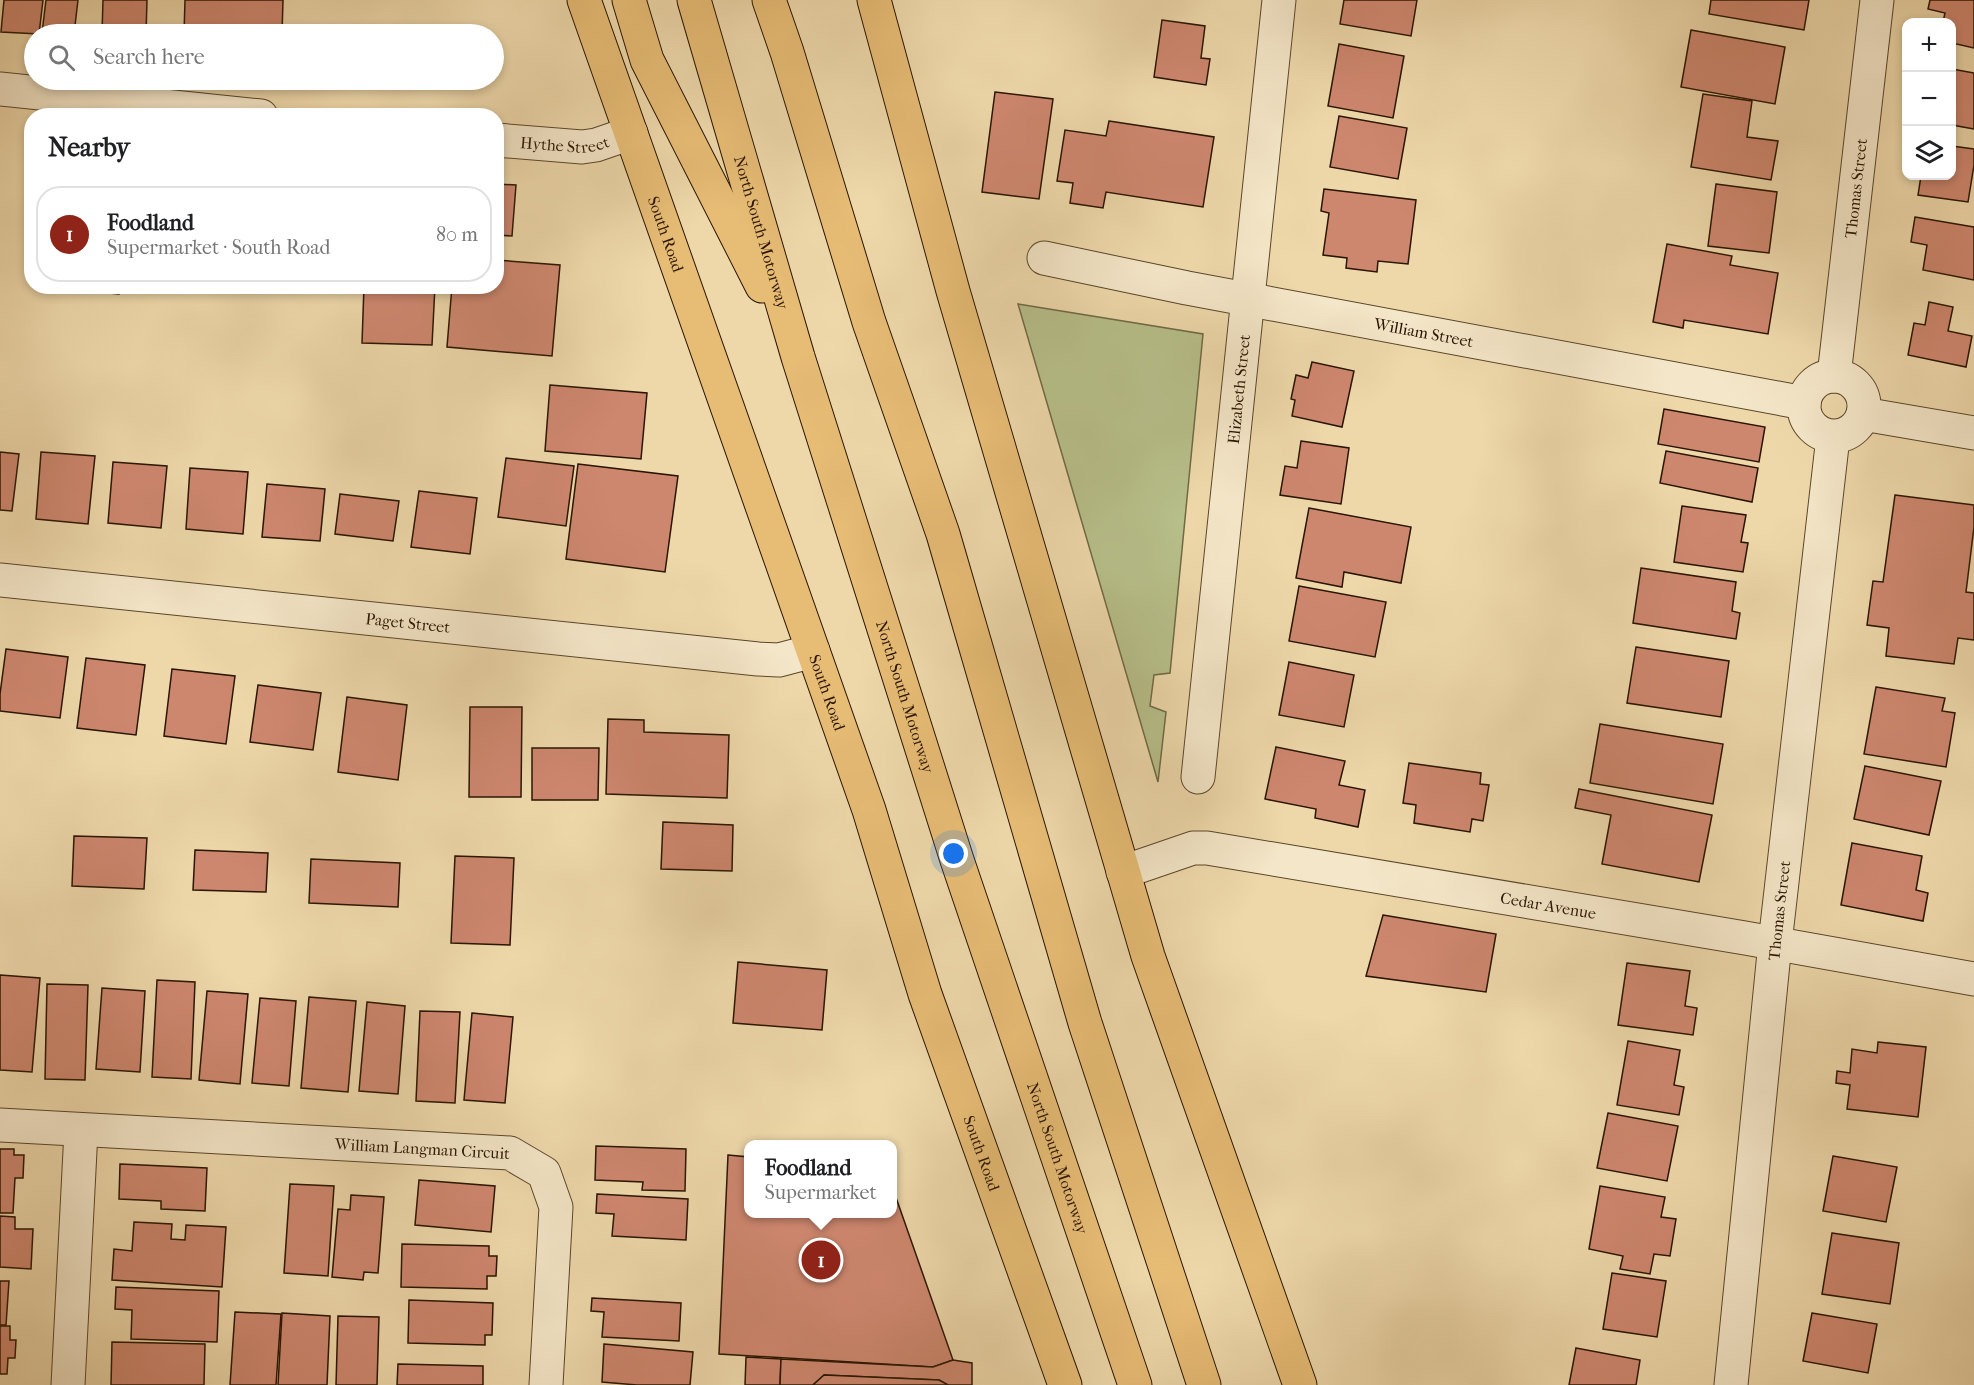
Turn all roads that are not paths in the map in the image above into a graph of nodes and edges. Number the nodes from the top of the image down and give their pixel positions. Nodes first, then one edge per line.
1 (584, 0) edge
2 (629, 0) edge
3 (694, 0) edge
4 (769, 0) edge
5 (777, 0) edge
6 (873, 0) edge
7 (1279, 0) edge
8 (1877, 0) edge
9 (787, 52) junction
10 (0, 89) edge
11 (184, 108) edge
12 (631, 133) junction
13 (504, 141) edge
14 (1044, 258) dead end
15 (1247, 299) junction
16 (798, 357) junction
17 (1834, 376) junction
18 (1804, 403) junction
19 (1863, 414) junction
20 (1974, 434) edge
21 (1833, 437) junction
22 (0, 580) edge
23 (813, 651) junction
24 (1198, 777) dead end
25 (1123, 872) junction
26 (1775, 943) junction
27 (1974, 979) edge
28 (0, 1125) edge
29 (81, 1131) junction
30 (68, 1385) edge
31 (546, 1385) edge
32 (1065, 1385) edge
33 (1135, 1385) edge
34 (1204, 1385) edge
35 (1300, 1385) edge
36 (1731, 1385) edge

1 - 12 main road, South Road
2 - 16 main road
3 - 16 main road, North South Motorway
4 - 9 main road
5 - 9 main road
6 - 25 main road
7 - 15 street, Elizabeth Street
8 - 17 street, Thomas Street
9 - 34 main road
10 - 11 street
12 - 13 street, Hythe Street
12 - 23 main road, South Road
14 - 15 street, William Street
15 - 18 street, William Street
15 - 24 street, Elizabeth Street
16 - 33 main road, North South Motorway
17 - 18 street
17 - 19 street
18 - 21 street
19 - 20 street
19 - 21 street
21 - 26 street, Thomas Street
22 - 23 street, Paget Street
23 - 32 main road, South Road
25 - 26 street, Cedar Avenue
25 - 35 main road
26 - 27 street, Cedar Avenue
26 - 36 street, Thomas Street
28 - 29 street, William Langman Circuit
29 - 30 street
29 - 31 street, William Langman Circuit

